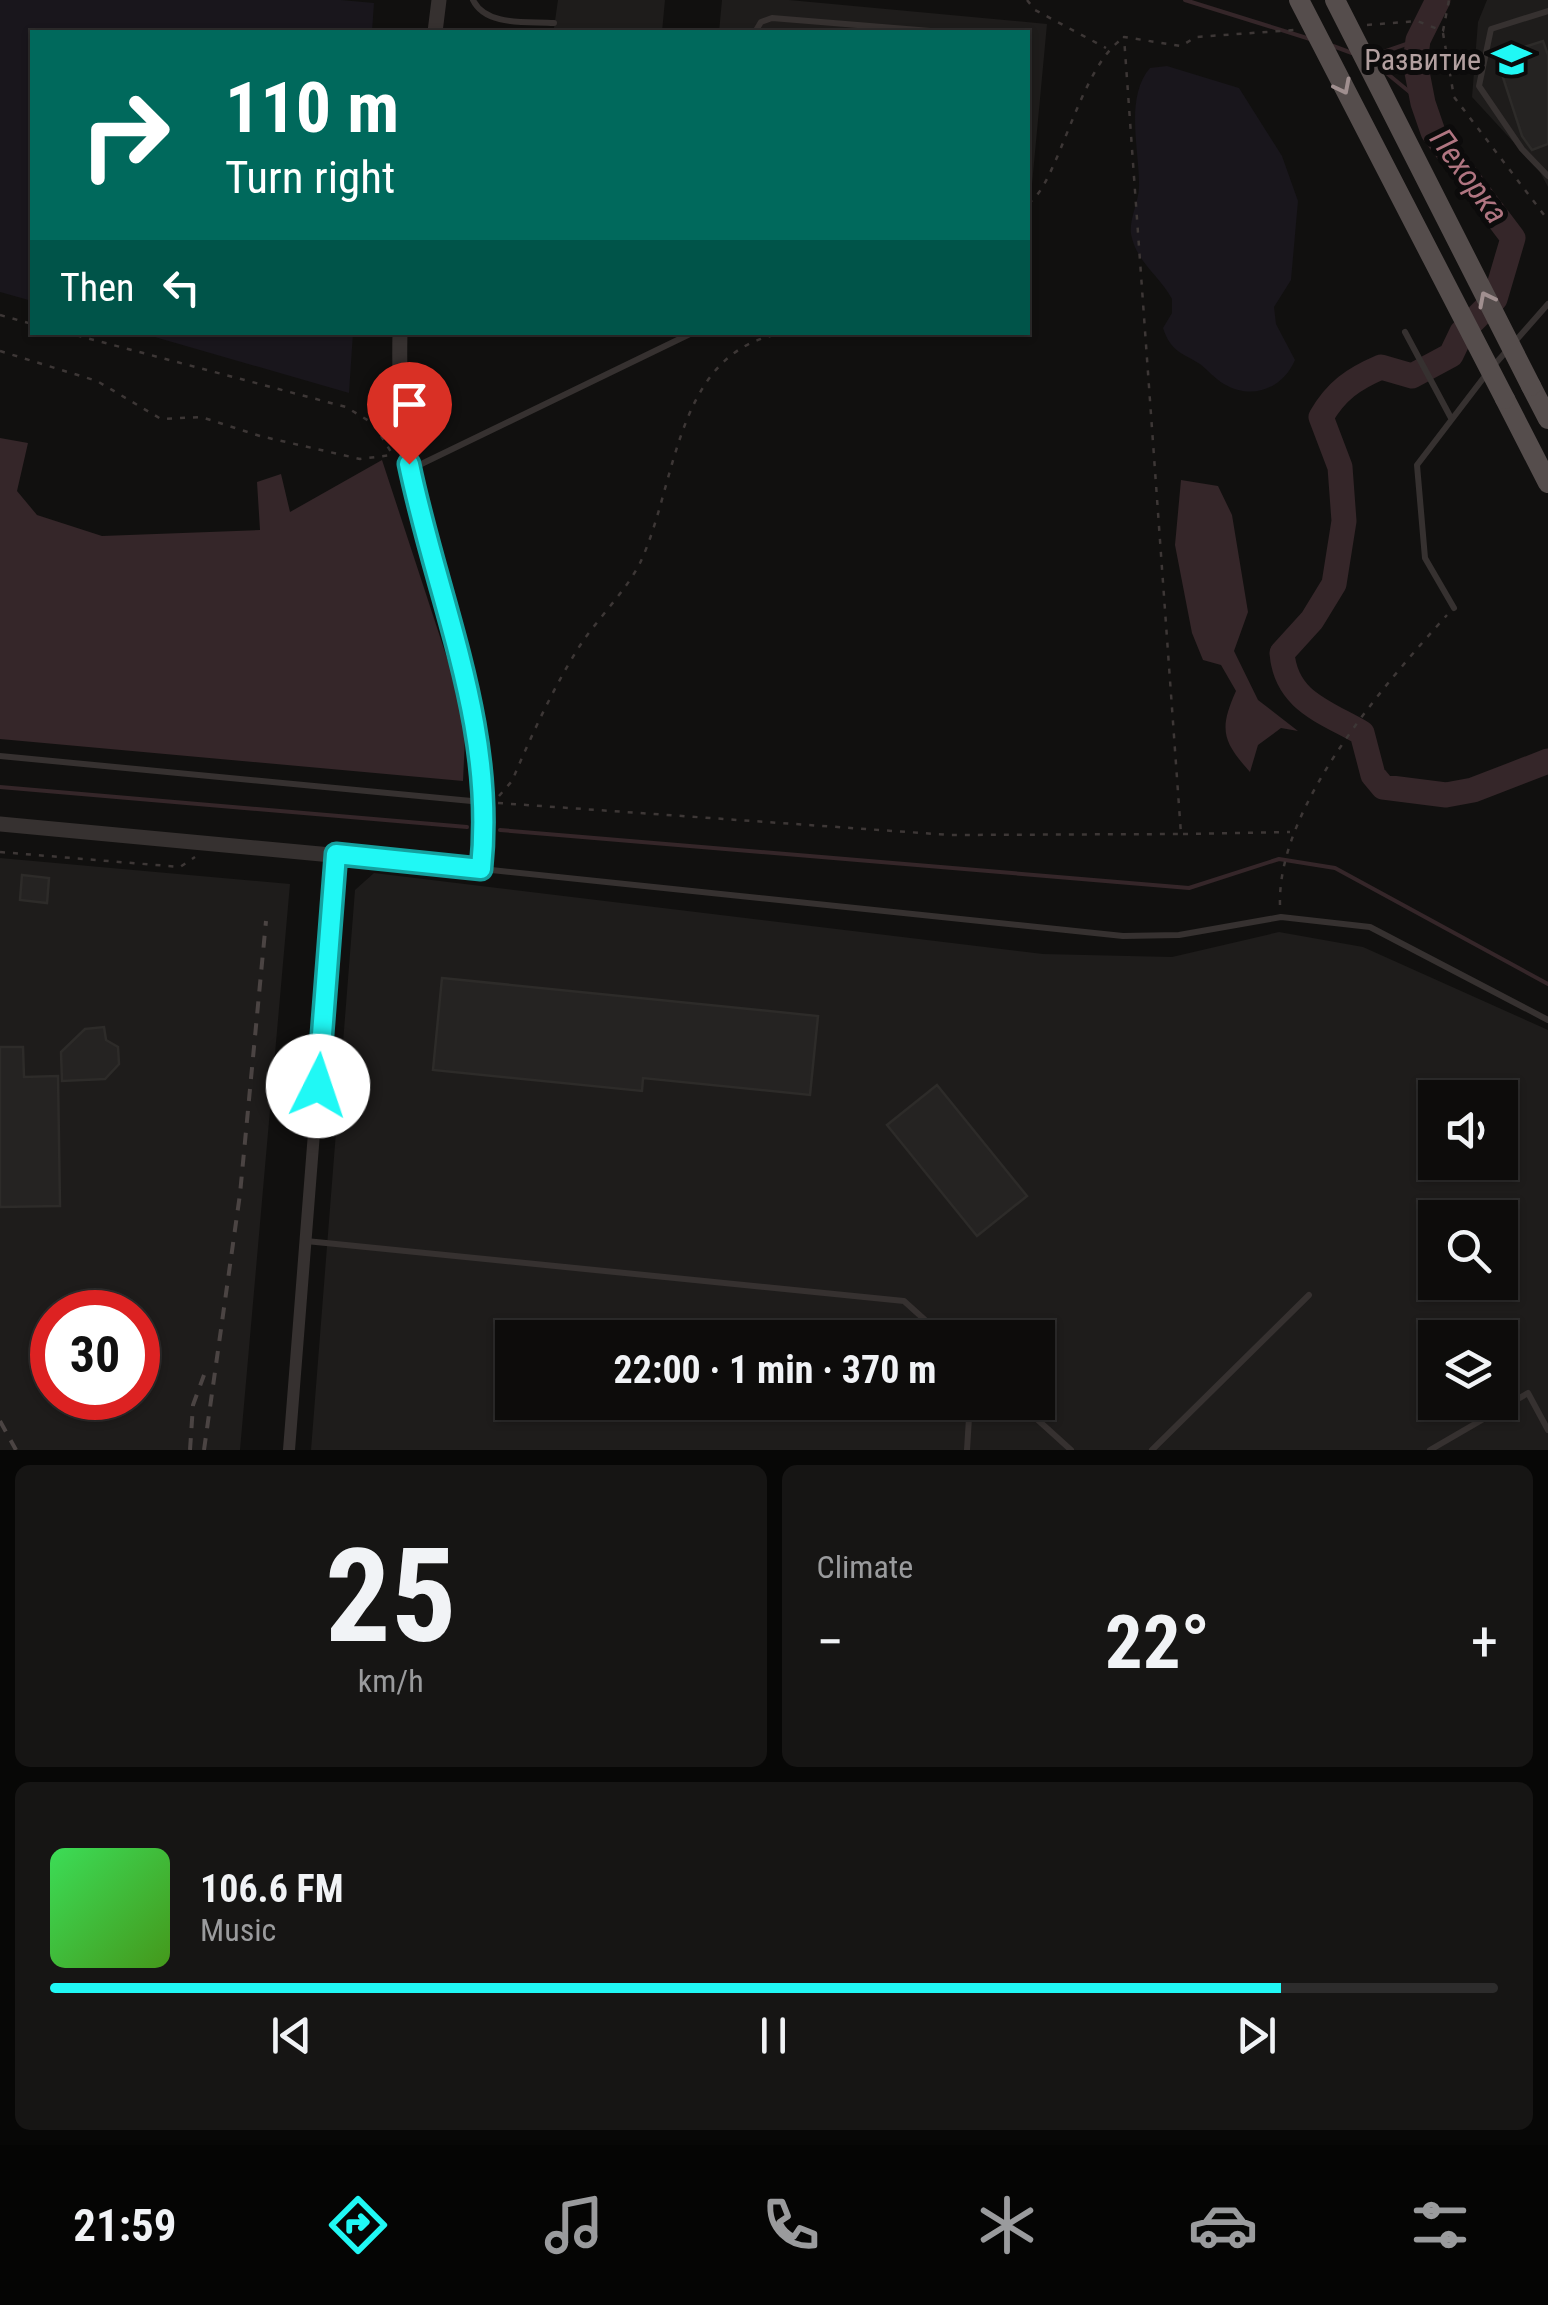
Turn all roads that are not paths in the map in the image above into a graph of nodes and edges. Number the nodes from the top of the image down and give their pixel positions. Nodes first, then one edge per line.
1 (439, 0) edge
2 (473, 0) edge
3 (1299, 0) edge
4 (1335, 0) edge
5 (1548, 11) edge
6 (554, 24) dead end
7 (435, 30) edge
8 (756, 30) edge
9 (918, 30) edge
10 (1548, 176) edge
11 (1548, 304) edge
12 (1405, 332) dead end
13 (400, 335) edge
14 (688, 335) edge
15 (1451, 418) junction
16 (1548, 419) edge
17 (410, 469) junction
18 (1548, 483) edge
19 (1454, 608) road end
20 (0, 756) edge
21 (490, 803) junction
22 (0, 824) edge
23 (336, 854) junction
24 (481, 869) junction
25 (1548, 1020) edge
26 (306, 1241) junction
27 (1309, 1295) dead end
28 (926, 1320) edge
29 (969, 1420) edge
30 (1038, 1420) edge
31 (1548, 1430) edge
32 (289, 1450) edge
33 (967, 1450) edge
34 (1071, 1450) edge
35 (1152, 1450) edge
36 (1430, 1450) edge

1 - 7 street
2 - 6 lane
3 -> 18 main road, bridge
16 -> 4 main road, bridge
5 - 10 lane
8 - 9 lane
11 - 15 lane
12 - 15 lane
13 - 17 street
14 - 17 lane
15 - 19 lane
17 - 21 street
20 - 21 lane
21 - 24 street
22 - 23 street
23 - 24 street
23 - 26 street
24 - 25 lane
26 - 28 lane
26 - 32 street
27 - 35 lane
29 - 33 lane
30 - 34 lane
31 - 36 lane

